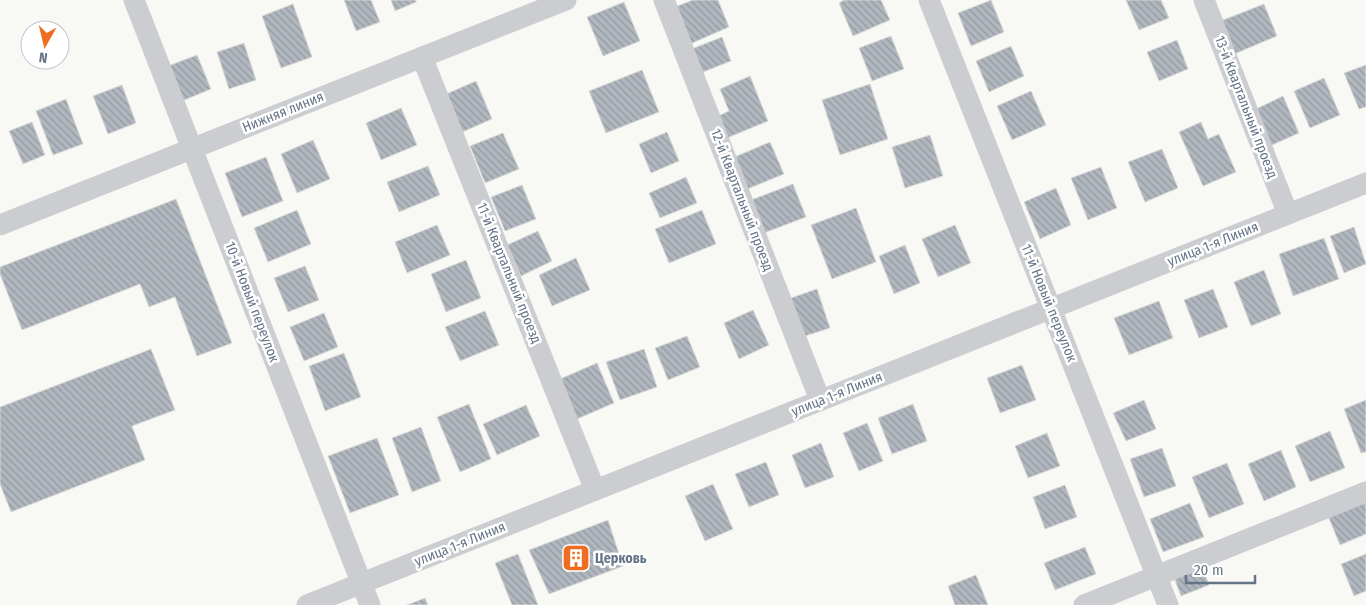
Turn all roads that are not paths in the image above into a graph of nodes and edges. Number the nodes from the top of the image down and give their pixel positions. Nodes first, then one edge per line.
1 (134, 0) edge
2 (566, 0) edge
3 (664, 0) edge
4 (929, 0) edge
5 (1204, 0) edge
6 (422, 57) junction
7 (192, 148) junction
8 (1366, 182) edge
9 (1288, 214) junction
10 (0, 225) edge
11 (1051, 308) junction
12 (820, 400) junction
13 (595, 490) junction
14 (1366, 492) edge
15 (1157, 576) junction
16 (362, 583) junction
17 (307, 605) edge
18 (370, 605) edge
19 (1084, 605) edge
20 (1168, 605) edge

1 - 7 street, 10-й Новый переулок
2 - 6 street, Нижняя линия
3 - 12 street, 12-й Квартальный проезд
4 - 11 street, 11-й Новый переулок
5 - 9 street, 13-й Квартальный проезд
6 - 7 street, Нижняя линия
6 - 13 street, 11-й Квартальный проезд
7 - 10 street, Нижняя линия
7 - 16 street, 10-й Новый переулок
8 - 9 street, улица 1-я Линия
9 - 11 street, улица 1-я Линия
11 - 12 street, улица 1-я Линия
11 - 15 street, 11-й Новый переулок
12 - 13 street, улица 1-я Линия
13 - 16 street, улица 1-я Линия
14 - 15 street
15 - 19 street
15 - 20 street, 11-й Новый переулок
16 - 17 street, улица 1-я Линия
16 - 18 street, 10-й Новый переулок

